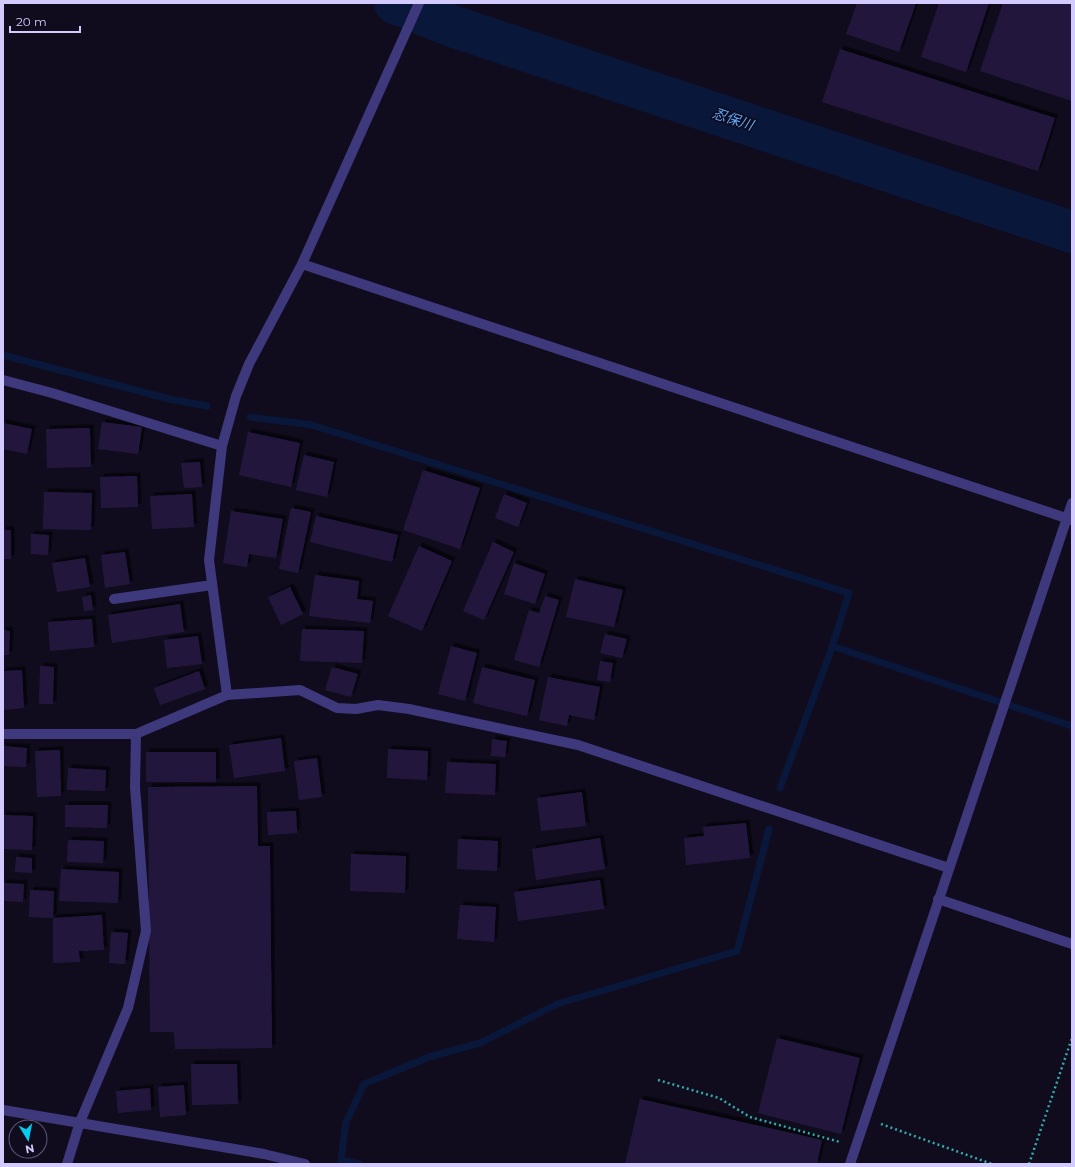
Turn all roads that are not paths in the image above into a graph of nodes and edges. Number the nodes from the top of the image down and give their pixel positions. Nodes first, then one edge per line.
1 (419, 3) edge
2 (302, 264) junction
3 (3, 380) edge
4 (222, 446) junction
5 (1072, 503) edge
6 (1070, 520) edge
7 (212, 585) junction
8 (114, 600) dead end
9 (227, 695) junction
10 (3, 734) edge
11 (136, 734) junction
12 (949, 868) junction
13 (938, 899) junction
14 (1072, 944) edge
15 (3, 1110) edge
16 (80, 1122) junction
17 (68, 1164) edge
18 (305, 1164) edge
19 (850, 1164) edge

1 - 2 street
2 - 4 street
2 - 6 street
3 - 4 street
4 - 7 street
5 - 6 street
6 - 12 street
7 - 8 street
7 - 9 street
9 - 11 street
9 - 12 street
10 - 11 street
11 - 16 street
12 - 13 street
13 - 14 street
13 - 19 street
15 - 16 street
16 - 17 street
16 - 18 street

